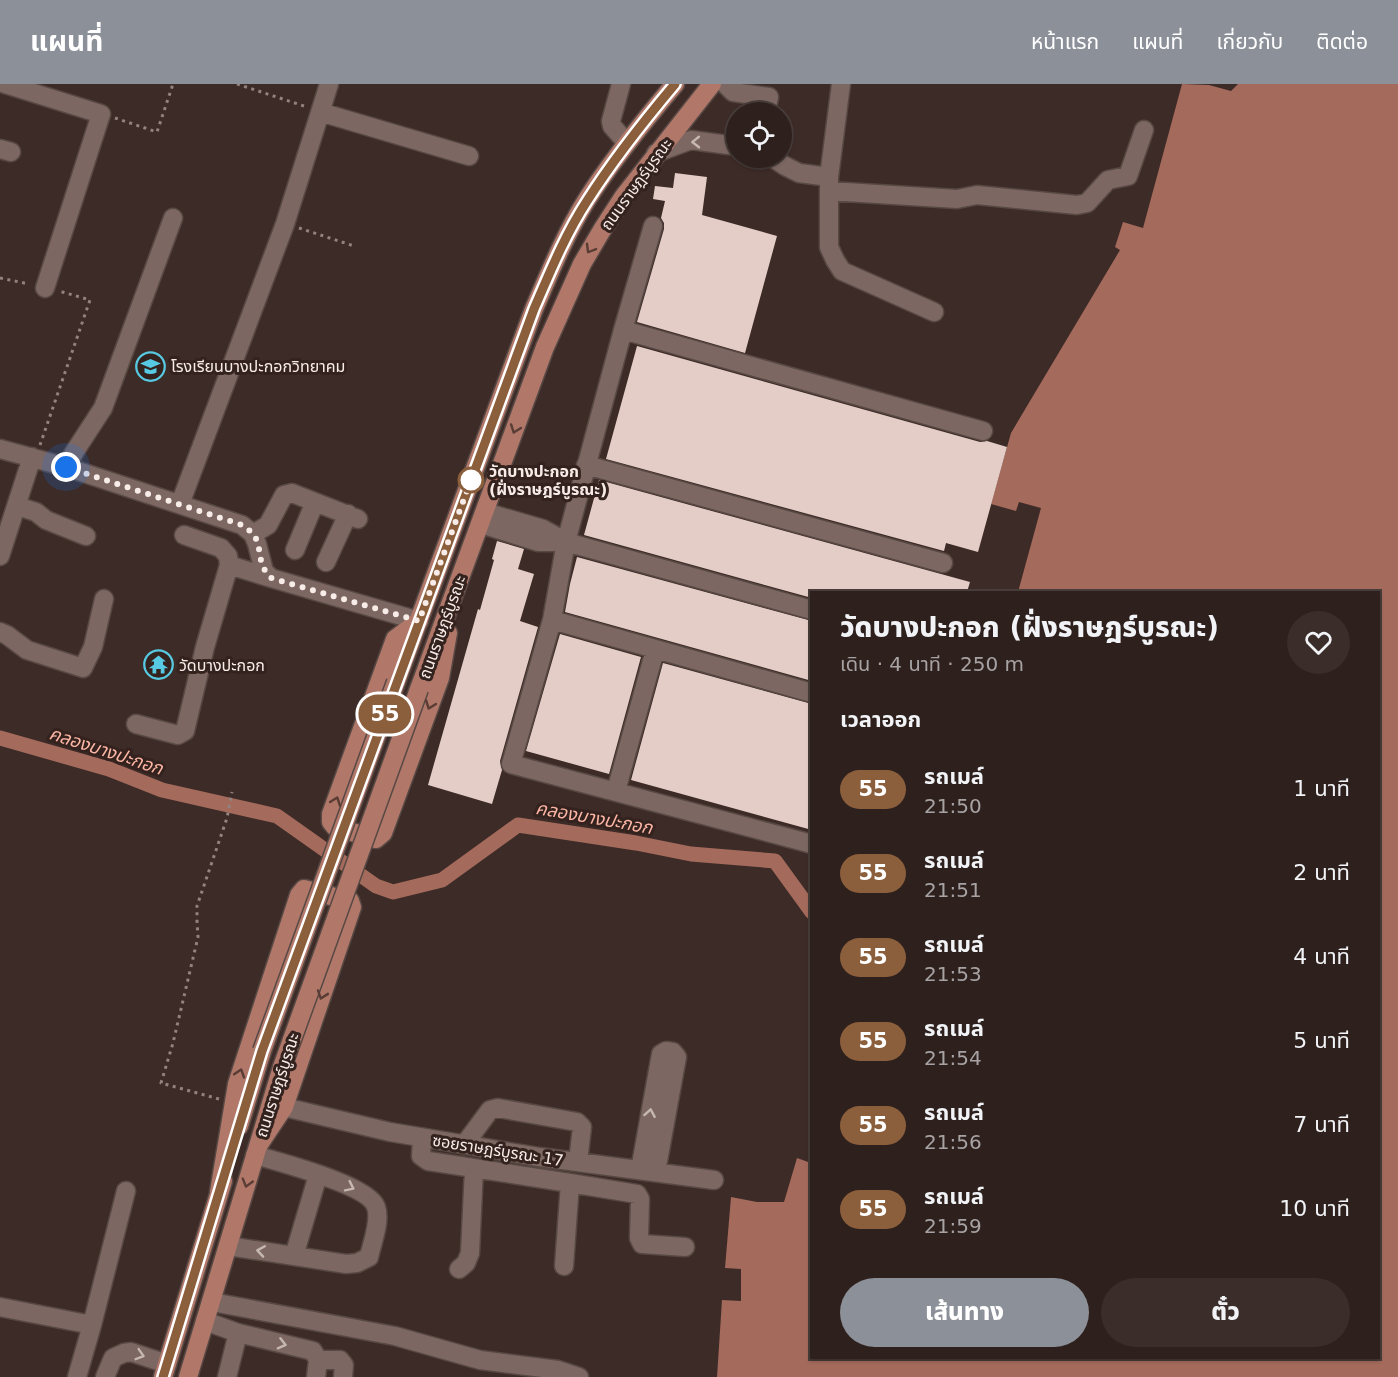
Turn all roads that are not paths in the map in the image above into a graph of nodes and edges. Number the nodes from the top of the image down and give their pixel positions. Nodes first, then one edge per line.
1 (5, 84) edge
2 (329, 84) edge
3 (621, 84) edge
4 (675, 84) edge
5 (712, 84) edge
6 (725, 84) edge
7 (841, 84) edge
8 (39, 89) edge
9 (768, 102) edge
10 (320, 112) junction
11 (1144, 130) dead end
12 (627, 143) junction
13 (726, 145) edge
14 (656, 153) junction
15 (469, 156) dead end
16 (790, 168) edge
17 (829, 184) junction
18 (173, 218) dead end
19 (653, 226) dead end
20 (45, 288) road end
21 (934, 312) dead end
22 (623, 330) junction
23 (983, 431) dead end
24 (0, 449) edge
25 (34, 458) junction
26 (586, 465) junction
27 (66, 467) junction
28 (315, 502) junction
29 (180, 504) junction
30 (17, 506) junction
31 (483, 518) junction
32 (253, 534) junction
33 (184, 535) dead end
34 (86, 536) dead end
35 (566, 542) junction
36 (296, 550) dead end
37 (0, 556) edge
38 (326, 562) dead end
39 (943, 563) dead end
40 (229, 565) junction
41 (271, 578) junction
42 (457, 586) junction
43 (104, 599) dead end
44 (810, 609) edge
45 (552, 620) junction
46 (419, 621) junction
47 (0, 632) edge
48 (655, 650) junction
49 (810, 692) edge
50 (136, 724) dead end
51 (616, 791) junction
52 (810, 843) edge
53 (284, 1107) junction
54 (422, 1138) junction
55 (464, 1144) junction
56 (256, 1151) junction
57 (578, 1162) junction
58 (474, 1168) junction
59 (648, 1171) junction
60 (318, 1175) junction
61 (714, 1180) dead end
62 (570, 1183) junction
63 (126, 1191) dead end
64 (219, 1192) junction
65 (228, 1245) junction
66 (685, 1246) dead end
67 (294, 1256) junction
68 (564, 1266) dead end
69 (459, 1269) dead end
70 (212, 1302) junction
71 (0, 1307) edge
72 (205, 1321) junction
73 (92, 1325) junction
74 (238, 1333) junction
75 (317, 1368) edge
76 (165, 1370) edge
77 (77, 1377) edge
78 (105, 1377) edge
79 (188, 1377) edge
80 (227, 1377) edge
81 (343, 1377) edge
82 (579, 1377) edge

1 - 8 street
2 - 10 street
3 - 12 street
4 - 12 main road, ถนนราษฎร์บูรณะ
5 - 14 main road, ถนนราษฎร์บูรณะ
6 - 9 street
7 - 17 street
8 - 20 street
10 - 15 street
10 - 29 street
11 - 17 street
12 - 46 main road, ถนนราษฎร์บูรณะ
13 -> 14 street
14 -> 31 main road, ถนนราษฎร์บูรณะ
16 - 17 street
17 - 21 street
18 - 27 street
19 - 22 street
22 - 23 street
22 - 26 street
24 - 25 street
25 - 27 street
25 - 30 street
26 - 35 street
26 - 39 street
27 - 29 street
28 - 32 street
28 - 36 street
28 - 38 street
29 - 32 street
30 - 34 street
30 - 37 street
31 - 35 street
31 - 42 main road, ถนนราษฎร์บูรณะ
32 - 41 street
33 - 40 street
35 - 44 street
35 - 45 street
40 - 41 street
40 - 50 street
41 - 46 street
42 -> 46 main road
42 - 56 main road, ถนนราษฎร์บูรณะ, bridge
43 - 47 street
45 - 48 street
45 - 51 street
46 - 64 main road, ถนนราษฎร์บูรณะ, bridge
48 - 49 street
48 - 51 street
51 - 52 street
53 - 54 street, ซอยราษฎร์บูรณะ 17
53 - 56 main road
64 -> 53 main road
54 - 55 street, ซอยราษฎร์บูรณะ 17
54 - 58 street
55 - 57 street, ซอยราษฎร์บูรณะ 17
55 - 57 street
56 - 60 street
56 -> 65 main road, ถนนราษฎร์บูรณะ
57 - 59 street, ซอยราษฎร์บูรณะ 17
58 - 62 street
58 - 69 street
59 -> 59 street
59 - 61 street, ซอยราษฎร์บูรณะ 17
60 - 67 street
60 -> 67 street
62 - 66 street
62 - 68 street
63 - 73 street
64 - 76 main road, ถนนราษฎร์บูรณะ
67 -> 65 street
65 - 70 main road, ถนนราษฎร์บูรณะ
70 - 72 main road, ถนนราษฎร์บูรณะ
70 - 82 street
71 - 73 street
72 - 74 street
72 - 79 main road, ถนนราษฎร์บูรณะ
73 - 77 street
74 -> 75 street
74 - 80 street
75 - 81 street
78 -> 76 street

